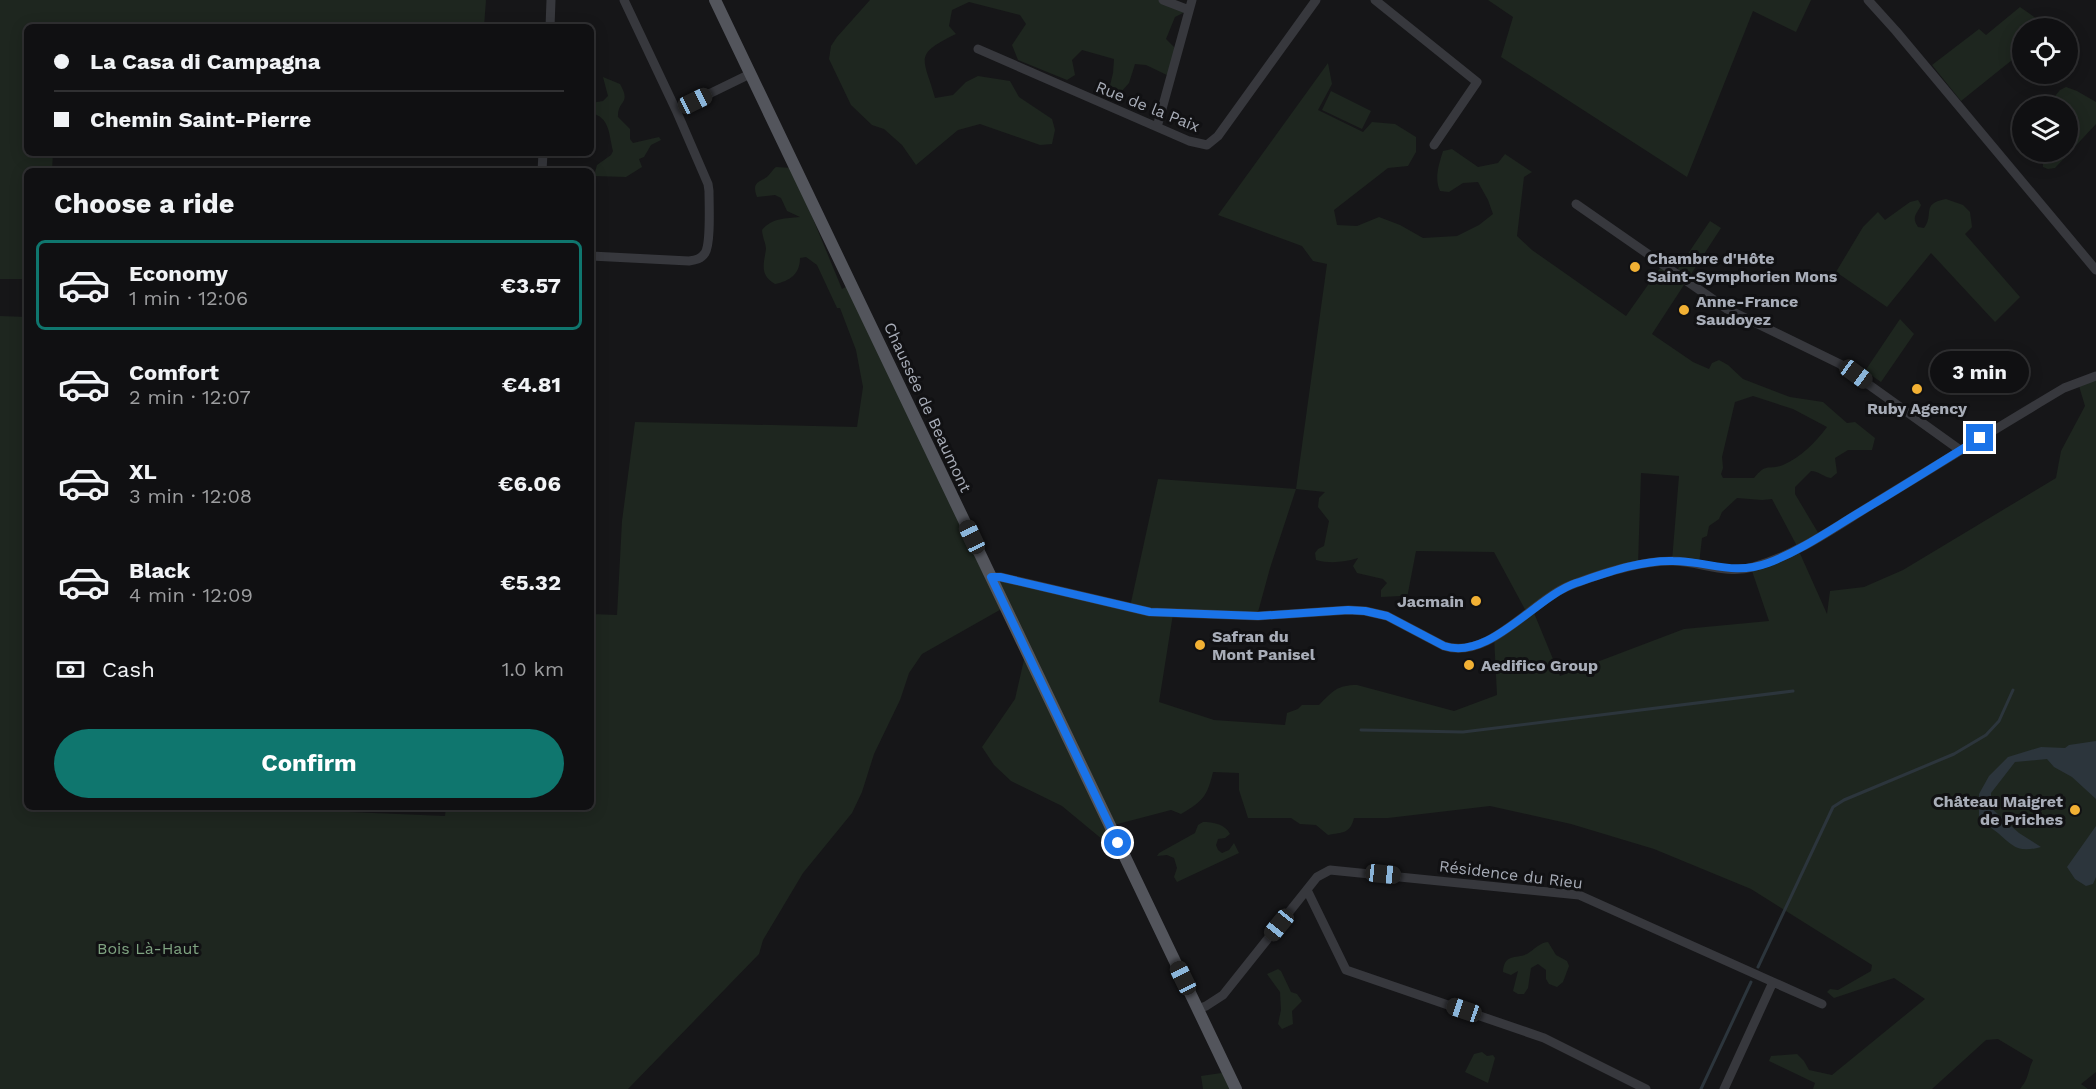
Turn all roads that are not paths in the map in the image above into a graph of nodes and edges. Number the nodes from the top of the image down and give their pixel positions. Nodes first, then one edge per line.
1 (551, 0) edge
2 (624, 0) edge
3 (715, 0) edge
4 (1163, 0) edge
5 (1316, 0) edge
6 (1375, 0) edge
7 (1868, 0) edge
8 (1191, 5) edge
9 (550, 24) edge
10 (978, 49) dead end
11 (750, 74) junction
12 (676, 110) junction
13 (1157, 127) junction
14 (1434, 146) dead end
15 (1576, 204) dead end
16 (594, 256) edge
17 (2096, 270) edge
18 (2096, 376) edge
19 (1960, 450) junction
20 (991, 577) junction
21 (1307, 890) junction
22 (1773, 982) junction
23 (1822, 1004) dead end
24 (1198, 1009) junction
25 (1236, 1089) edge
26 (1646, 1089) edge
27 (1724, 1089) edge

1 - 9 street
2 - 12 street
3 - 11 main road, Chaussée de Beaumont
4 - 8 street
5 - 13 street, Rue de la Paix
6 - 14 street
7 - 17 street
8 - 13 street
10 - 13 street, Rue de la Paix
11 - 12 street
11 - 20 main road, Chaussée de Beaumont
12 - 16 street
15 - 19 street
18 - 19 street
19 - 20 street
20 - 24 main road, Chaussée de Beaumont
21 - 22 street, Résidence du Rieu
21 - 24 street, Résidence du Rieu
21 - 26 street
22 - 23 street, Résidence du Rieu
22 - 27 street
24 - 25 main road, Chaussée de Beaumont

